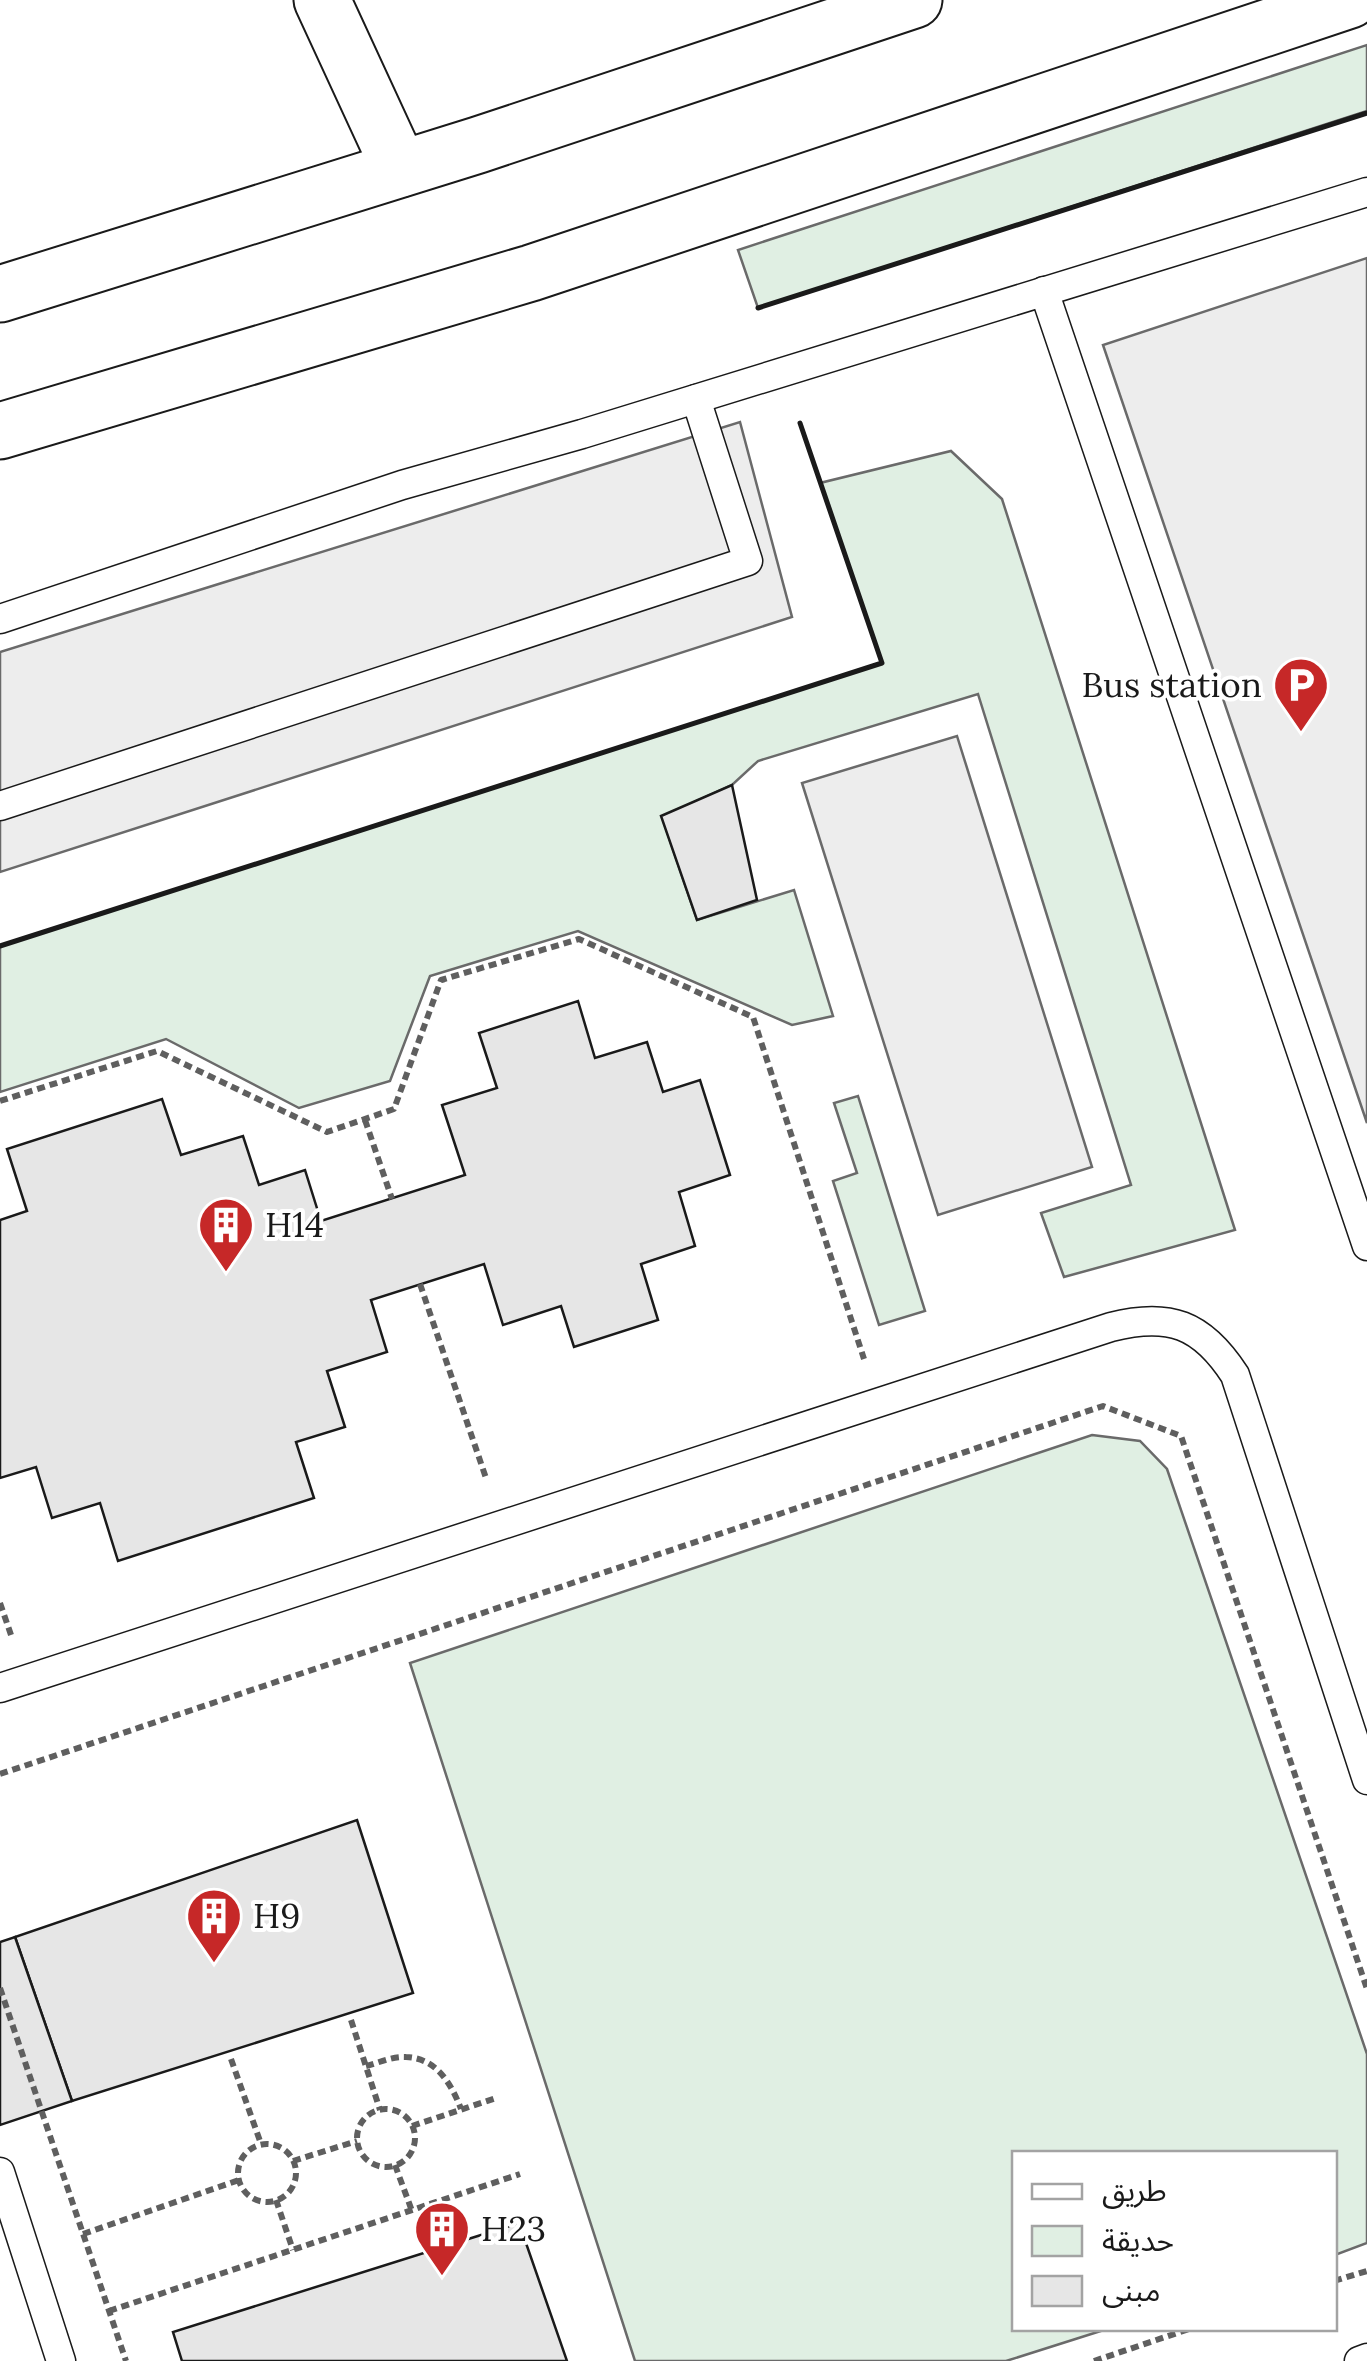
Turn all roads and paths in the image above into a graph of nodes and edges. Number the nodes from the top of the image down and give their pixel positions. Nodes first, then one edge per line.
1 (322, 0) edge
2 (914, 0) edge
3 (1350, 0) edge
4 (400, 169) junction
5 (1367, 192) edge
6 (1044, 291) junction
7 (0, 294) edge
8 (696, 399) junction
9 (0, 431) edge
10 (0, 619) edge
11 (0, 806) edge
12 (0, 1101) edge
13 (365, 1120) junction
14 (392, 1199) dead end
15 (1367, 1246) edge
16 (420, 1284) dead end
17 (878, 1403) junction
18 (502, 1525) junction
19 (0, 1688) edge
20 (0, 1774) edge
21 (1367, 1780) edge
22 (0, 1988) edge
23 (1367, 1990) edge
24 (351, 2020) dead end
25 (231, 2059) dead end
26 (366, 2066) junction
27 (496, 2098) dead end
28 (462, 2109) junction
29 (380, 2110) junction
30 (412, 2126) junction
31 (357, 2141) junction
32 (261, 2144) junction
33 (293, 2160) junction
34 (395, 2165) junction
35 (0, 2172) edge
36 (520, 2174) dead end
37 (239, 2180) junction
38 (276, 2200) junction
39 (412, 2211) junction
40 (83, 2234) junction
41 (293, 2250) junction
42 (1367, 2271) edge
43 (1337, 2281) edge
44 (109, 2311) junction
45 (1183, 2331) edge
46 (1367, 2358) edge
47 (60, 2361) edge
48 (126, 2361) edge
49 (1094, 2361) edge
50 (1359, 2361) edge

1 - 4 main road
2 - 4 main road
3 - 9 main road
4 - 7 main road
5 - 6 lane
6 - 8 lane
6 - 15 lane
8 - 10 lane
8 - 11 lane
12 - 13 path
13 - 14 path
13 - 17 path
16 - 18 path
17 - 18 lane
17 - 21 lane
18 - 19 lane
20 - 23 path
22 - 40 path
24 - 26 path
25 - 32 path
26 - 28 path
26 - 29 path
27 - 28 path
28 - 30 path
29 - 30 path
29 - 31 path
30 - 34 path
31 - 33 path
31 - 34 path
32 - 33 path
32 - 37 path
33 - 38 path
34 - 39 path
35 - 47 lane
36 - 39 path
37 - 38 path
37 - 40 path
38 - 41 path
39 - 41 path
40 - 44 path
41 - 44 path
42 - 43 path
44 - 48 path
45 - 49 path
46 - 50 lane

